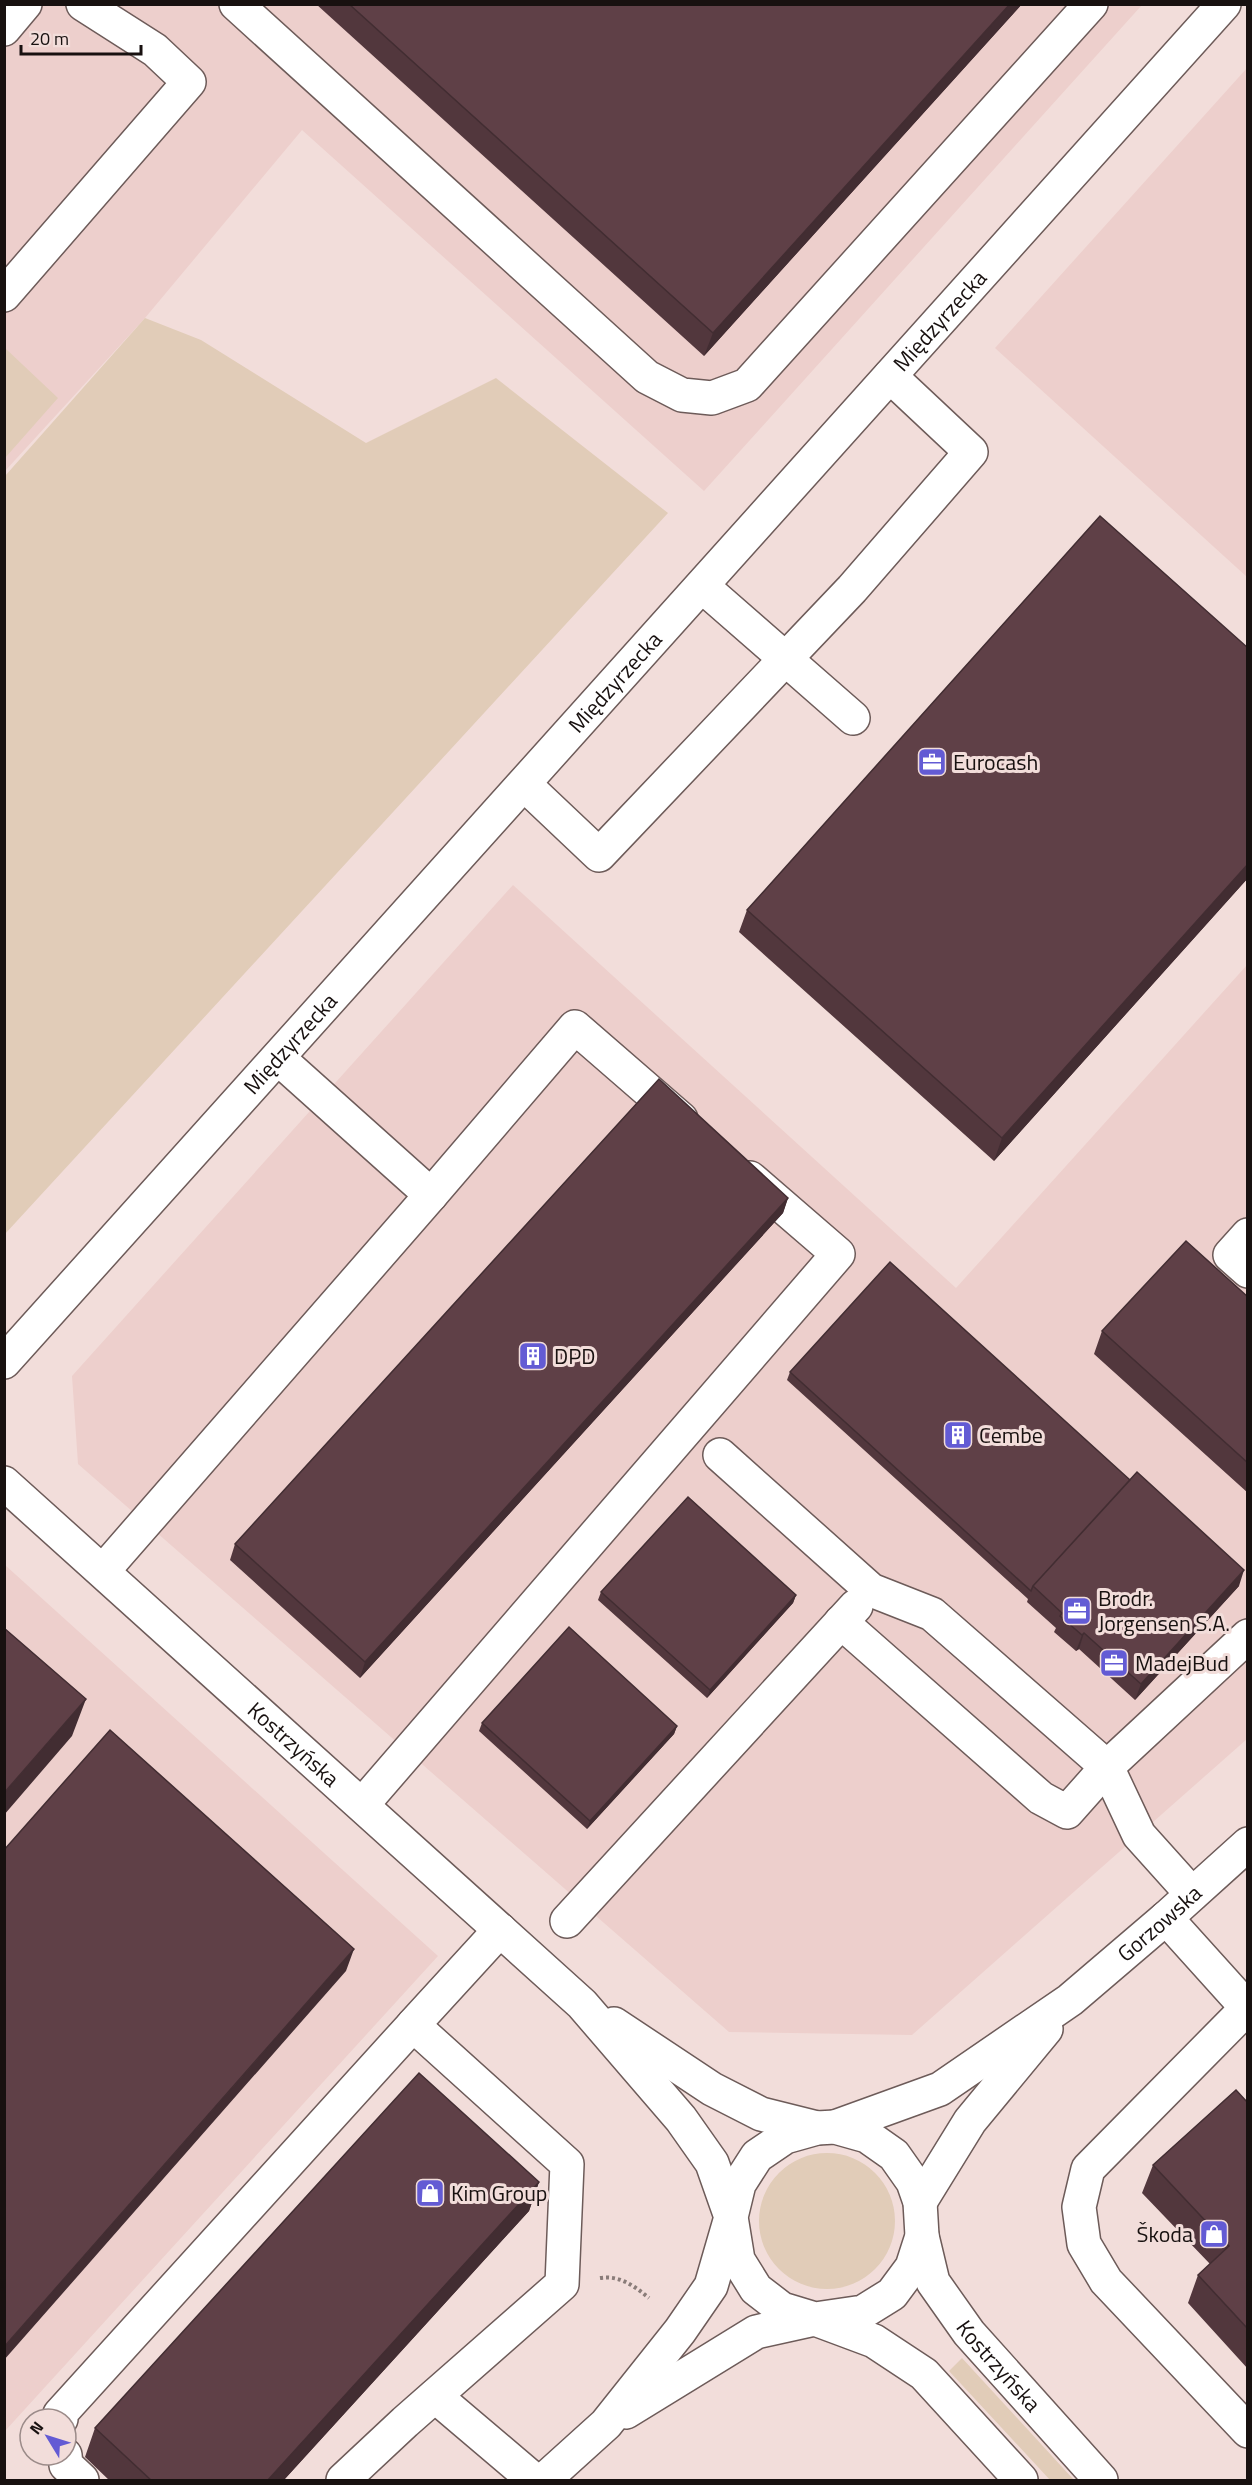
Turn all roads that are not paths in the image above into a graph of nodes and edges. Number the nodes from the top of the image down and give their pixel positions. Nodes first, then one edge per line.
1 (25, 4) edge
2 (83, 4) edge
3 (236, 4) edge
4 (1091, 4) edge
5 (1224, 4) edge
6 (4, 29) edge
7 (4, 295) edge
8 (891, 376) junction
9 (702, 586) junction
10 (784, 659) junction
11 (853, 718) dead end
12 (524, 784) junction
13 (278, 1058) junction
14 (702, 1137) edge
15 (729, 1160) edge
16 (431, 1195) junction
17 (1248, 1235) edge
18 (1248, 1271) edge
19 (4, 1362) edge
20 (720, 1455) dead end
21 (4, 1483) edge
22 (103, 1571) junction
23 (871, 1590) junction
24 (841, 1622) junction
25 (1248, 1636) edge
26 (1107, 1767) junction
27 (362, 1805) junction
28 (1248, 1844) edge
29 (1192, 1894) junction
30 (1166, 1918) junction
31 (567, 1921) dead end
32 (500, 1930) junction
33 (1070, 2000) junction
34 (582, 2004) junction
35 (1247, 2008) edge
36 (413, 2025) junction
37 (826, 2128) junction
38 (920, 2202) junction
39 (731, 2217) junction
40 (922, 2236) junction
41 (814, 2319) junction
42 (435, 2396) junction
43 (66, 2407) edge
44 (606, 2424) junction
45 (1248, 2431) edge
46 (68, 2467) edge
47 (82, 2481) edge
48 (343, 2481) edge
49 (534, 2481) edge
50 (544, 2481) edge
51 (1021, 2481) edge
52 (1101, 2481) edge

1 - 6 street
2 - 7 street
3 - 4 street
5 - 8 street, Międzyrzecka
8 - 9 street, Międzyrzecka
8 - 10 street
9 - 10 street
9 - 12 street, Międzyrzecka
10 - 11 street
10 - 12 street
12 - 13 street, Międzyrzecka
13 - 16 street
13 - 19 street, Międzyrzecka
14 - 16 street
15 - 27 street
16 - 22 street
17 - 18 street
20 - 23 street
21 - 22 street, Kostrzyńska
22 - 27 street, Kostrzyńska
23 - 24 street
23 - 26 street
24 - 26 street
24 - 31 street
25 - 26 street
26 - 29 street
27 - 32 street, Kostrzyńska
28 - 29 street, Gorzowska
29 - 30 street, Gorzowska
30 - 33 street, Gorzowska
30 - 35 street
32 - 34 street, Kostrzyńska
32 - 36 street
33 - 37 street
33 - 38 street
34 - 37 street
34 - 39 street
35 - 45 street
36 - 42 street
36 - 43 street
37 - 38 street
37 - 39 street
38 - 40 street
39 - 41 street
39 - 44 street
40 - 41 street
40 - 52 street, Kostrzyńska
41 - 44 street
41 - 51 street
42 - 48 street
42 - 49 street
44 - 50 street
46 - 47 street

